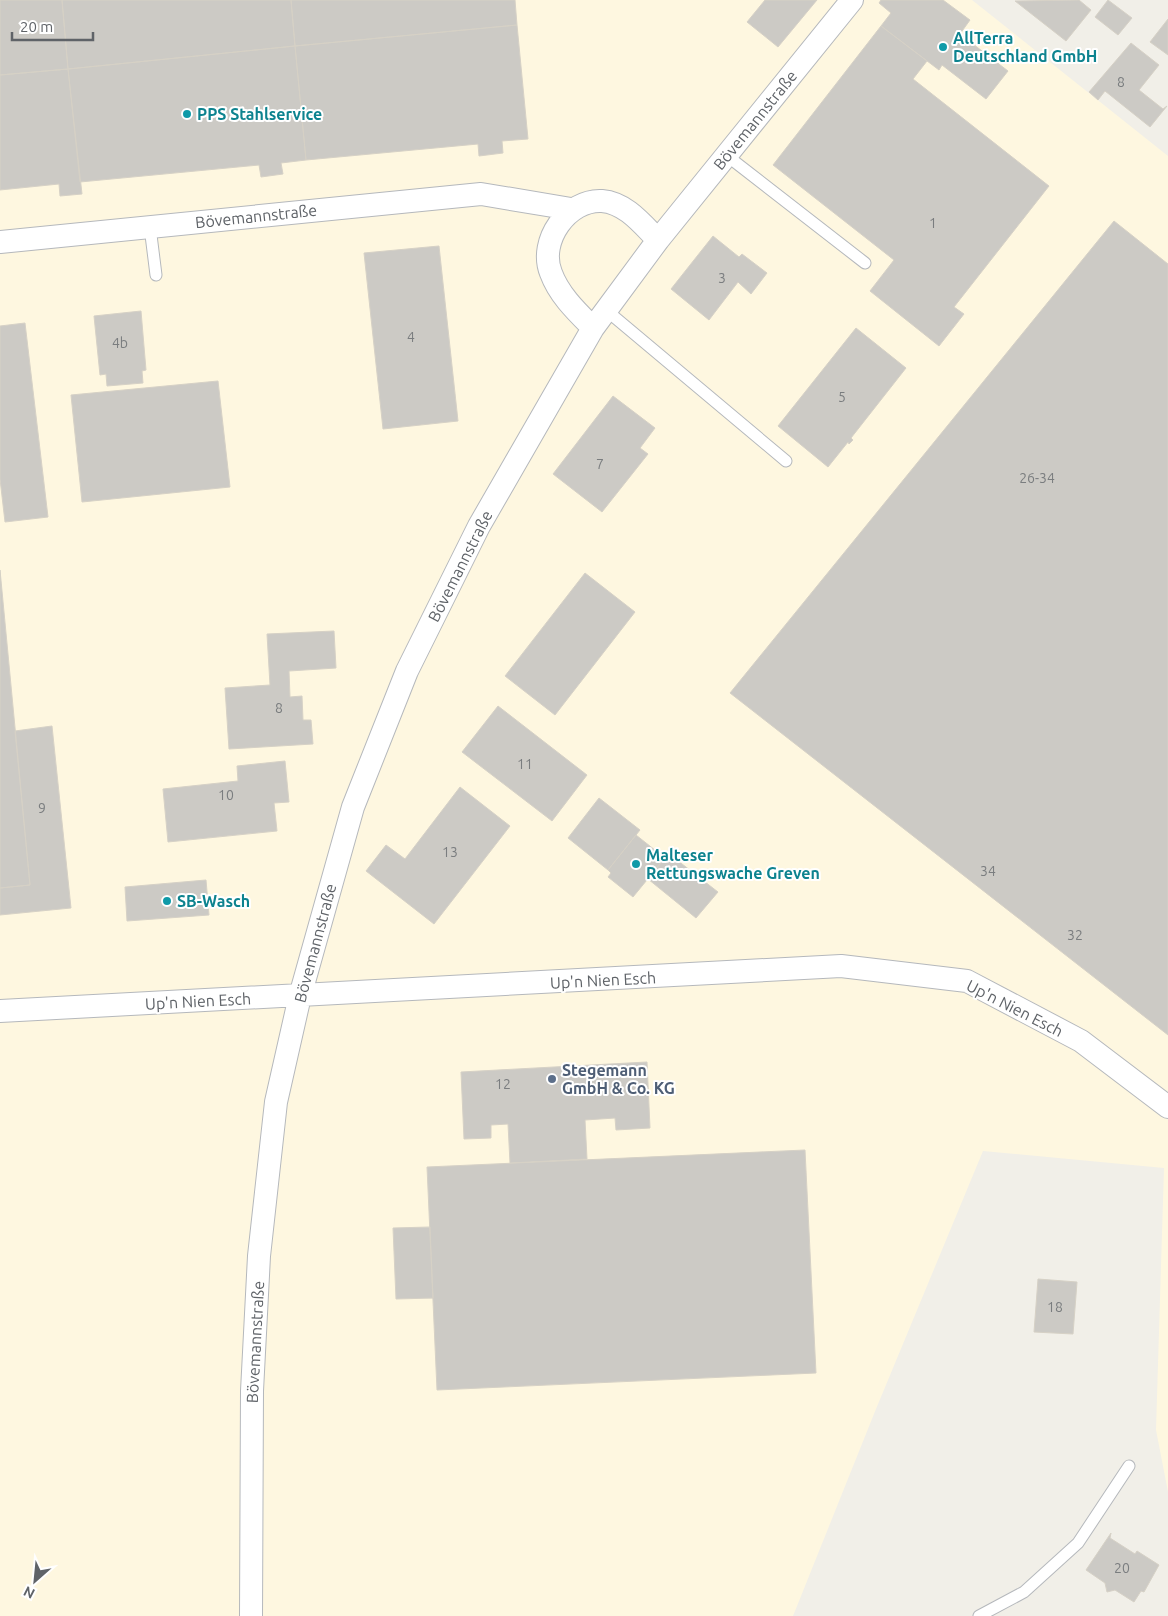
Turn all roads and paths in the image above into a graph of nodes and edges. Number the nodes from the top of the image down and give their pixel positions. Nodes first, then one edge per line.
1 (852, 0) edge
2 (726, 155) junction
3 (571, 209) junction
4 (150, 227) junction
5 (658, 240) junction
6 (0, 242) edge
7 (865, 263) dead end
8 (156, 275) dead end
9 (600, 319) junction
10 (786, 461) dead end
11 (300, 996) junction
12 (0, 1011) edge
13 (1168, 1107) edge
14 (1129, 1466) dead end
15 (251, 1616) edge
16 (979, 1616) edge

1 - 2 street, Bövemannstraße
2 - 5 street, Bövemannstraße
2 - 7 lane
3 - 4 street, Bövemannstraße
3 - 5 street, Bövemannstraße
3 - 9 street
4 - 6 street, Bövemannstraße
4 - 8 lane
5 - 9 street, Bövemannstraße
9 - 10 lane
9 - 11 street, Bövemannstraße
11 - 12 street, Up'n Nien Esch
11 - 13 street, Up'n Nien Esch
11 - 15 street, Bövemannstraße
14 - 16 lane

